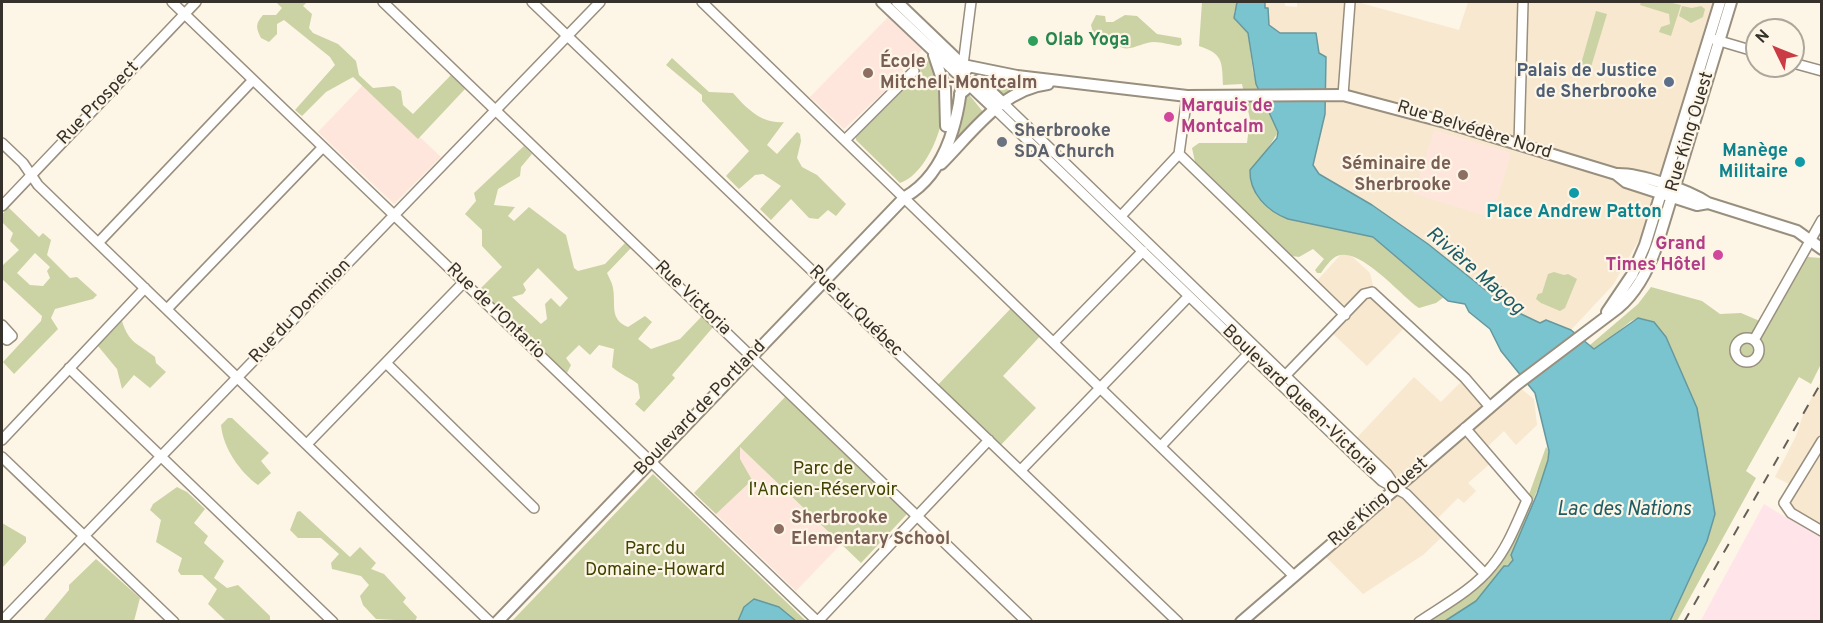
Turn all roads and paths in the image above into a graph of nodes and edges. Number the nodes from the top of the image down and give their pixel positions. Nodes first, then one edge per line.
1 (172, 2) edge
2 (196, 2) edge
3 (383, 2) edge
4 (532, 2) edge
5 (600, 2) edge
6 (702, 2) edge
7 (882, 2) edge
8 (897, 2) edge
9 (971, 2) edge
10 (1350, 2) edge
11 (1523, 2) edge
12 (1720, 2) edge
13 (1731, 2) edge
14 (185, 14) junction
15 (567, 35) junction
16 (1713, 39) junction
17 (923, 40) junction
18 (1745, 48) edge
19 (963, 65) junction
20 (1805, 66) edge
21 (914, 71) dead end
22 (1821, 71) edge
23 (1017, 76) junction
24 (253, 80) junction
25 (1063, 82) junction
26 (969, 84) junction
27 (1344, 94) junction
28 (1187, 96) junction
29 (999, 106) junction
30 (496, 110) junction
31 (946, 126) junction
32 (846, 139) junction
33 (2, 143) edge
34 (1519, 145) junction
35 (323, 147) junction
36 (1179, 154) junction
37 (31, 175) junction
38 (924, 181) junction
39 (1668, 191) junction
40 (905, 196) junction
41 (2, 206) edge
42 (394, 215) junction
43 (1121, 216) junction
44 (1821, 220) edge
45 (1812, 240) junction
46 (98, 243) junction
47 (1821, 249) edge
48 (1143, 251) junction
49 (824, 281) junction
50 (464, 282) junction
51 (145, 288) junction
52 (1190, 296) junction
53 (167, 309) junction
54 (1345, 315) junction
55 (2, 325) edge
56 (2, 337) edge
57 (1754, 340) dead end
58 (1054, 342) junction
59 (1249, 353) junction
60 (752, 356) junction
61 (386, 363) junction
62 (69, 368) junction
63 (238, 377) junction
64 (1282, 378) junction
65 (1101, 387) junction
66 (1490, 407) junction
67 (1465, 428) junction
68 (2, 440) edge
69 (989, 440) junction
70 (1821, 441) edge
71 (307, 444) junction
72 (1161, 446) junction
73 (161, 456) junction
74 (2, 457) edge
75 (651, 461) junction
76 (1021, 471) junction
77 (1396, 488) junction
78 (534, 508) dead end
79 (917, 515) junction
80 (1821, 531) edge
81 (84, 535) junction
82 (1485, 574) junction
83 (1294, 576) junction
84 (2, 621) edge
85 (174, 621) edge
86 (333, 621) edge
87 (490, 621) edge
88 (497, 621) edge
89 (818, 621) edge
90 (1027, 621) edge
91 (1178, 621) edge
92 (1241, 621) edge
93 (1419, 621) edge

1 - 14 street, Rue de l'Ontario
2 - 14 street, Rue Prospect
3 - 30 street, Rue Victoria
4 - 15 street, Rue du Québec
5 - 15 street, Rue du Dominion
6 - 32 street
7 - 17 main road, Boulevard Queen-Victoria
8 - 19 main road, Boulevard Queen-Victoria
9 - 19 street
10 - 27 street
11 - 34 street
12 - 16 main road, Rue King Ouest
13 - 16 main road, Rue King Ouest
14 - 24 street, Rue de l'Ontario
14 - 37 street, Rue Prospect
15 - 30 street, Rue du Dominion
15 - 49 street, Rue du Québec
16 - 18 street
16 - 39 main road, Rue King Ouest
17 - 26 main road, Boulevard Queen-Victoria
17 - 31 main road
19 - 23 main road
19 - 26 main road, Boulevard de Portland
19 - 26 main road, Boulevard Queen-Victoria
20 - 22 street
21 - 32 street
23 - 25 main road
23 - 26 main road
24 - 35 street, Rue de l'Ontario
24 - 46 street
25 - 28 main road
25 - 29 main road
26 - 29 main road, Boulevard Queen-Victoria
26 - 31 main road, Boulevard de Portland
26 - 38 main road, Boulevard de Portland
27 - 28 main road, Rue Belvédère Nord
27 - 34 main road, Rue Belvédère Nord
28 - 36 street
29 - 38 main road
29 - 43 street, Boulevard Queen-Victoria
29 - 48 street, Boulevard Queen-Victoria
30 - 42 street, Rue du Dominion
30 - 60 street, Rue Victoria
31 - 40 main road, Boulevard de Portland
32 - 40 street
33 - 37 street
34 - 39 main road, Rue Belvédère Nord
35 - 42 street, Rue de l'Ontario
35 - 53 street
36 - 43 street
36 - 54 street
37 - 41 street, Rue Prospect
37 - 46 street
38 - 40 main road, Boulevard de Portland
39 - 45 main road, Rue Belvédère Nord
39 - 66 main road, Rue King Ouest
40 - 49 main road, Boulevard de Portland
40 - 58 street
42 - 50 street, Rue de l'Ontario
42 - 63 street, Rue du Dominion
43 - 64 street, Boulevard Queen-Victoria
44 - 45 street
45 - 47 main road, Rue Belvédère Nord
45 - 57 street
46 - 51 street
48 - 52 street, Boulevard Queen-Victoria
48 - 58 street
49 - 60 main road, Boulevard de Portland
49 - 69 street, Rue du Québec
50 - 61 street
50 - 75 street, Rue de l'Ontario
51 - 53 street
51 - 62 street
52 - 59 street, Boulevard Queen-Victoria
52 - 65 street
53 - 63 street
54 - 64 street
54 - 66 street
55 - 56 street
58 - 65 street
59 - 64 street, Boulevard Queen-Victoria
59 - 72 street
60 - 75 main road, Boulevard de Portland
60 - 79 street, Rue Victoria
61 - 71 street
61 - 78 street
62 - 68 street
62 - 73 street
63 - 71 street
63 - 73 street, Rue du Dominion
64 - 77 street, Boulevard Queen-Victoria
65 - 72 street
65 - 76 street
66 - 67 main road, Rue King Ouest
67 - 77 main road, Rue King Ouest
67 - 82 street
69 - 76 street, Rue du Québec
69 - 79 street
70 - 80 street
71 - 87 street
72 - 83 street
73 - 81 street, Rue du Dominion
73 - 86 street
74 - 81 street
75 - 88 main road, Boulevard de Portland
75 - 89 street, Rue de l'Ontario
76 - 91 street, Rue du Québec
77 - 82 street, Boulevard Queen-Victoria
77 - 83 main road, Rue King Ouest
79 - 89 street
79 - 90 street, Rue Victoria
81 - 84 street, Rue du Dominion
81 - 85 street
82 - 93 street
83 - 92 main road, Rue King Ouest

